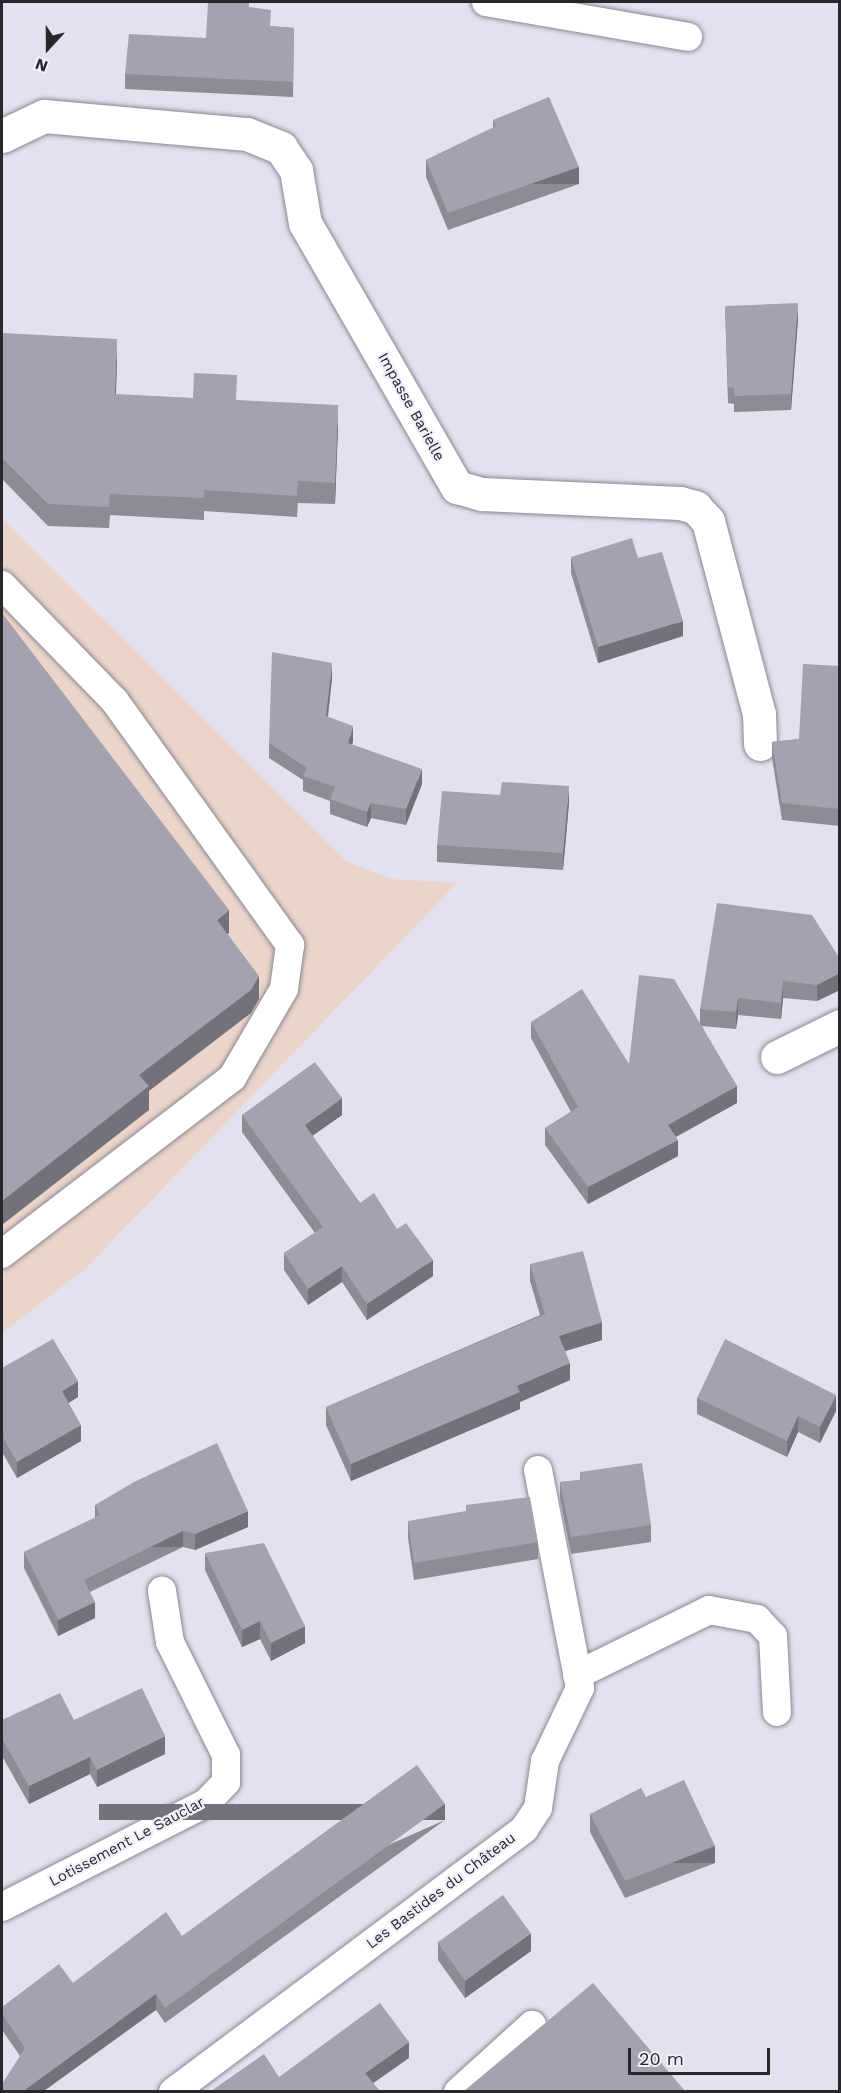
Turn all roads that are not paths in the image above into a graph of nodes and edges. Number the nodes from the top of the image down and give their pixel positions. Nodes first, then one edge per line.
1 (486, 2) edge
2 (688, 37) dead end
3 (2, 136) edge
4 (2, 585) edge
5 (760, 744) dead end
6 (840, 1026) edge
7 (777, 1057) dead end
8 (2, 1254) edge
9 (538, 1470) dead end
10 (162, 1591) dead end
11 (577, 1675) junction
12 (777, 1712) dead end
13 (2, 1907) edge
14 (532, 2025) dead end
15 (173, 2091) edge
16 (458, 2091) edge

1 - 2 lane
3 - 5 street, Impasse Barielle
4 - 8 lane
6 - 7 street
9 - 11 lane, Les Bastides du Château
10 - 13 lane, Lotissement Le Sauclar
11 - 12 lane
11 - 15 lane, Les Bastides du Château
14 - 16 lane

